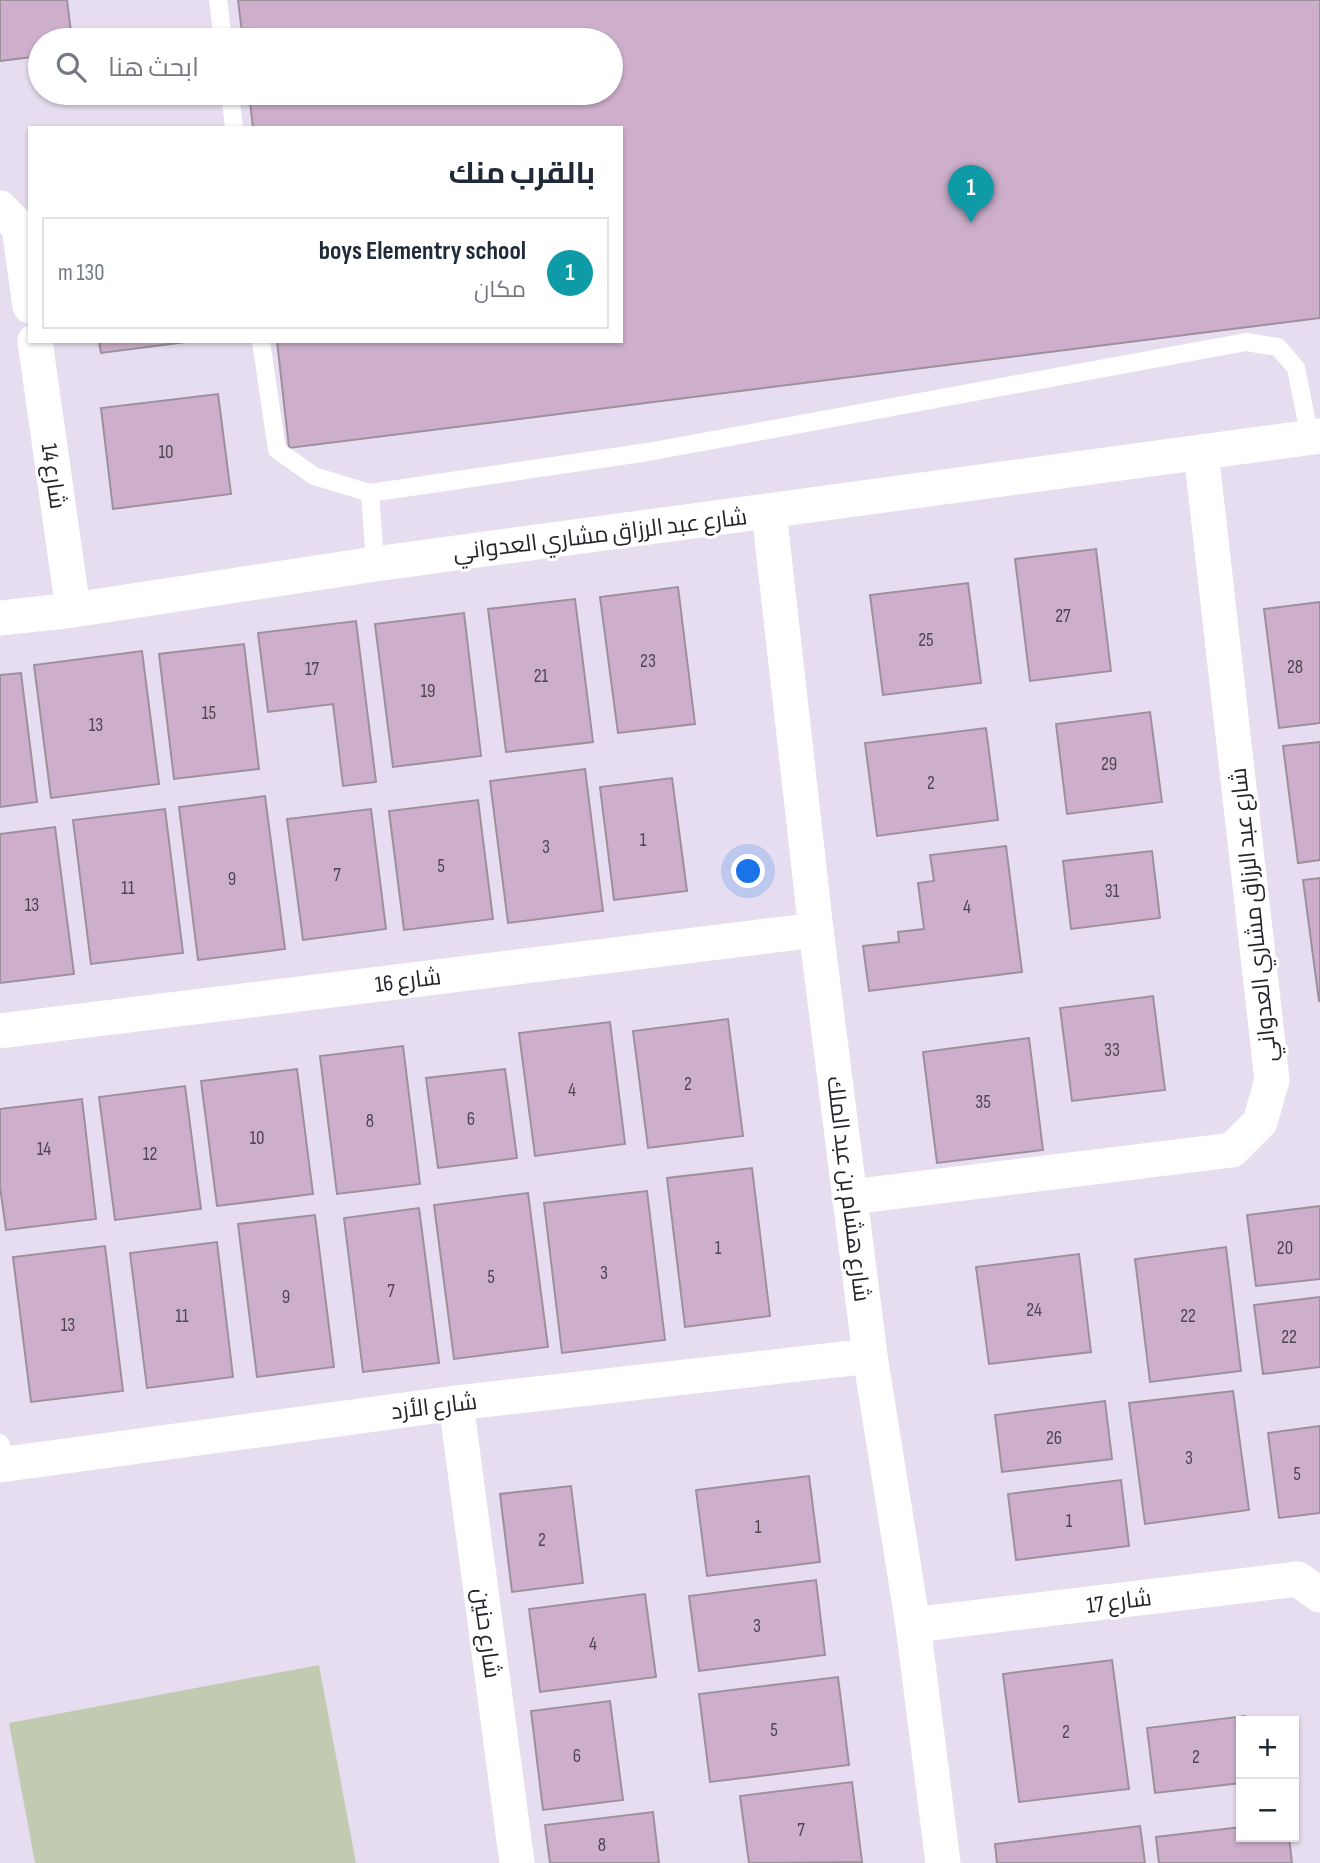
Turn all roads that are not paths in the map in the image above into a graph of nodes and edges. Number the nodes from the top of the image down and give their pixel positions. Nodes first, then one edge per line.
1 (218, 0) edge
2 (222, 28) edge
3 (231, 105) edge
4 (234, 126) edge
5 (0, 208) edge
6 (28, 292) edge
7 (35, 343) edge
8 (261, 343) edge
9 (1315, 437) edge
10 (1201, 452) junction
11 (370, 493) junction
12 (769, 512) junction
13 (375, 564) junction
14 (73, 610) junction
15 (0, 618) edge
16 (816, 930) junction
17 (0, 1031) edge
18 (851, 1197) junction
19 (870, 1356) junction
20 (456, 1403) junction
21 (2, 1457) edge
22 (1320, 1595) edge
23 (913, 1625) junction
24 (517, 1863) edge
25 (943, 1863) edge

1 - 2 lane
3 - 4 lane
5 - 6 street
7 - 14 street, شارع 14
8 - 11 lane
9 - 10 street, شارع عبد الرزاق مشاري العدواني
9 - 11 lane
10 - 12 street, شارع عبد الرزاق مشاري العدواني
10 - 18 street, شارع عبد الرزاق مشاري العدواني
11 - 13 lane
12 - 13 street, شارع عبد الرزاق مشاري العدواني
12 - 16 street, شارع هشام بن عبد الملك
13 - 14 street, شارع عبد الرزاق مشاري العدواني
14 - 15 street, شارع عبد الرزاق مشاري العدواني
16 - 17 street, شارع 16
16 - 18 street, شارع هشام بن عبد الملك
18 - 19 street, شارع هشام بن عبد الملك
19 - 20 street, شارع الأزد
19 - 23 street, شارع هشام بن عبد الملك
20 - 21 street, شارع الأزد
20 - 24 street, شارع حنين
22 - 23 street, شارع 17
23 - 25 street, شارع هشام بن عبد الملك

